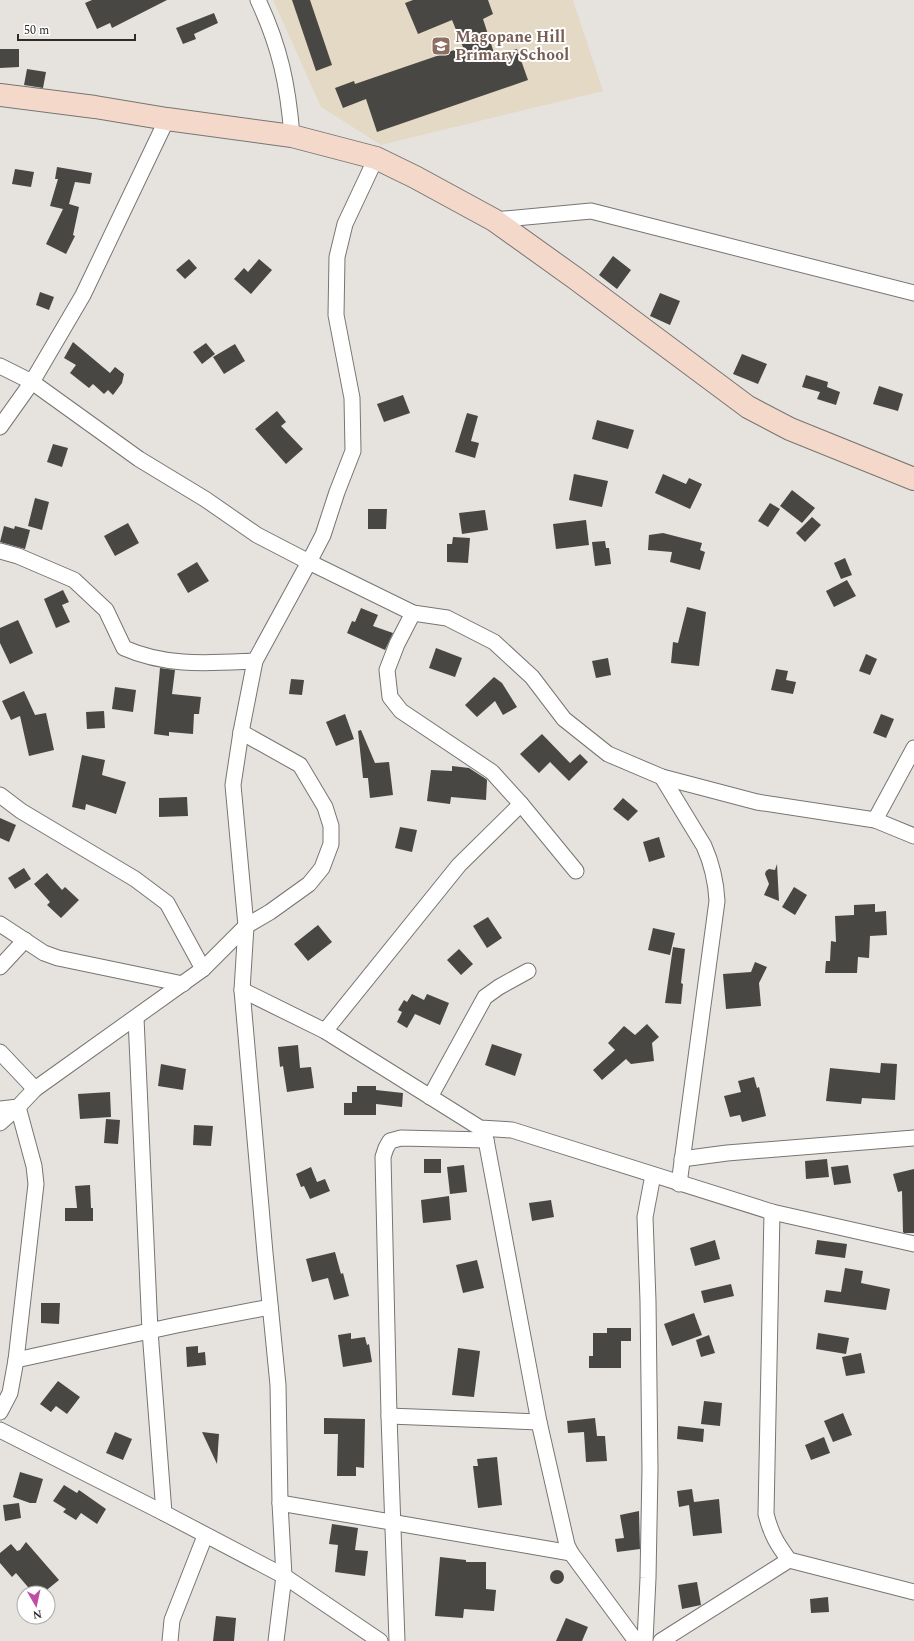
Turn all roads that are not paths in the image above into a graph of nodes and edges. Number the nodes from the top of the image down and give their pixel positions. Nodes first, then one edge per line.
1 (258, 0) edge
2 (0, 95) edge
3 (167, 119) junction
4 (292, 136) junction
5 (376, 158) junction
6 (494, 220) junction
7 (914, 293) edge
8 (0, 366) edge
9 (32, 382) junction
10 (0, 427) edge
11 (914, 479) edge
12 (0, 551) edge
13 (309, 562) junction
14 (413, 613) junction
15 (255, 661) junction
16 (240, 732) junction
17 (914, 748) edge
18 (662, 777) junction
19 (0, 795) edge
20 (521, 804) junction
21 (875, 820) junction
22 (914, 836) edge
23 (576, 871) dead end
24 (0, 924) edge
25 (246, 926) junction
26 (25, 940) junction
27 (0, 966) edge
28 (203, 969) junction
29 (528, 971) dead end
30 (183, 984) junction
31 (242, 990) junction
32 (136, 1018) junction
33 (325, 1031) junction
34 (0, 1052) edge
35 (35, 1089) junction
36 (430, 1097) junction
37 (18, 1107) junction
38 (0, 1109) edge
39 (0, 1123) edge
40 (483, 1134) junction
41 (914, 1138) edge
42 (682, 1159) junction
43 (653, 1175) junction
44 (679, 1184) junction
45 (772, 1212) junction
46 (914, 1244) edge
47 (270, 1307) junction
48 (150, 1331) junction
49 (16, 1360) junction
50 (0, 1412) edge
51 (389, 1416) junction
52 (539, 1422) junction
53 (0, 1430) edge
54 (280, 1503) junction
55 (164, 1513) junction
56 (393, 1522) junction
57 (205, 1536) junction
58 (571, 1553) junction
59 (789, 1560) junction
60 (284, 1576) junction
61 (914, 1592) edge
62 (170, 1641) edge
63 (276, 1641) edge
64 (380, 1641) edge
65 (397, 1641) edge
66 (636, 1641) edge
67 (645, 1641) edge
68 (661, 1641) edge

1 - 4 street
2 - 3 street
3 - 4 street
3 - 9 street
4 - 5 street
5 - 6 street
5 - 13 street
6 - 7 street
6 - 11 street
8 - 9 street
9 - 10 street
9 - 13 street
12 - 15 street
13 - 14 street
13 - 15 street
14 - 18 street
14 - 20 street
15 - 16 street
16 - 25 street
16 - 25 street
17 - 21 street
18 - 21 street
18 - 42 street
19 - 28 street
20 - 23 street
20 - 33 street
21 - 22 street
24 - 26 street
25 - 28 street
25 - 31 street
26 - 27 street
26 - 30 street
28 - 30 street
29 - 36 street
30 - 32 street
31 - 33 street
31 - 47 street
32 - 35 street
32 - 48 street
33 - 36 street
34 - 35 street
35 - 37 street
36 - 40 street
37 - 38 street
37 - 39 street
37 - 49 street
40 - 43 street
40 - 51 street
40 - 52 street
41 - 42 street
42 - 44 street
43 - 44 street
43 - 67 street
44 - 45 street
45 - 46 street
45 - 59 street
47 - 48 street
47 - 54 street
48 - 49 street
48 - 55 street
49 - 50 street
51 - 52 street
51 - 56 street
52 - 58 street
53 - 55 street
54 - 56 street
54 - 60 street
55 - 57 street
56 - 58 street
56 - 65 street
57 - 60 street
57 - 62 street
58 - 66 street
59 - 61 street
59 - 68 street
60 - 63 street
60 - 64 street

